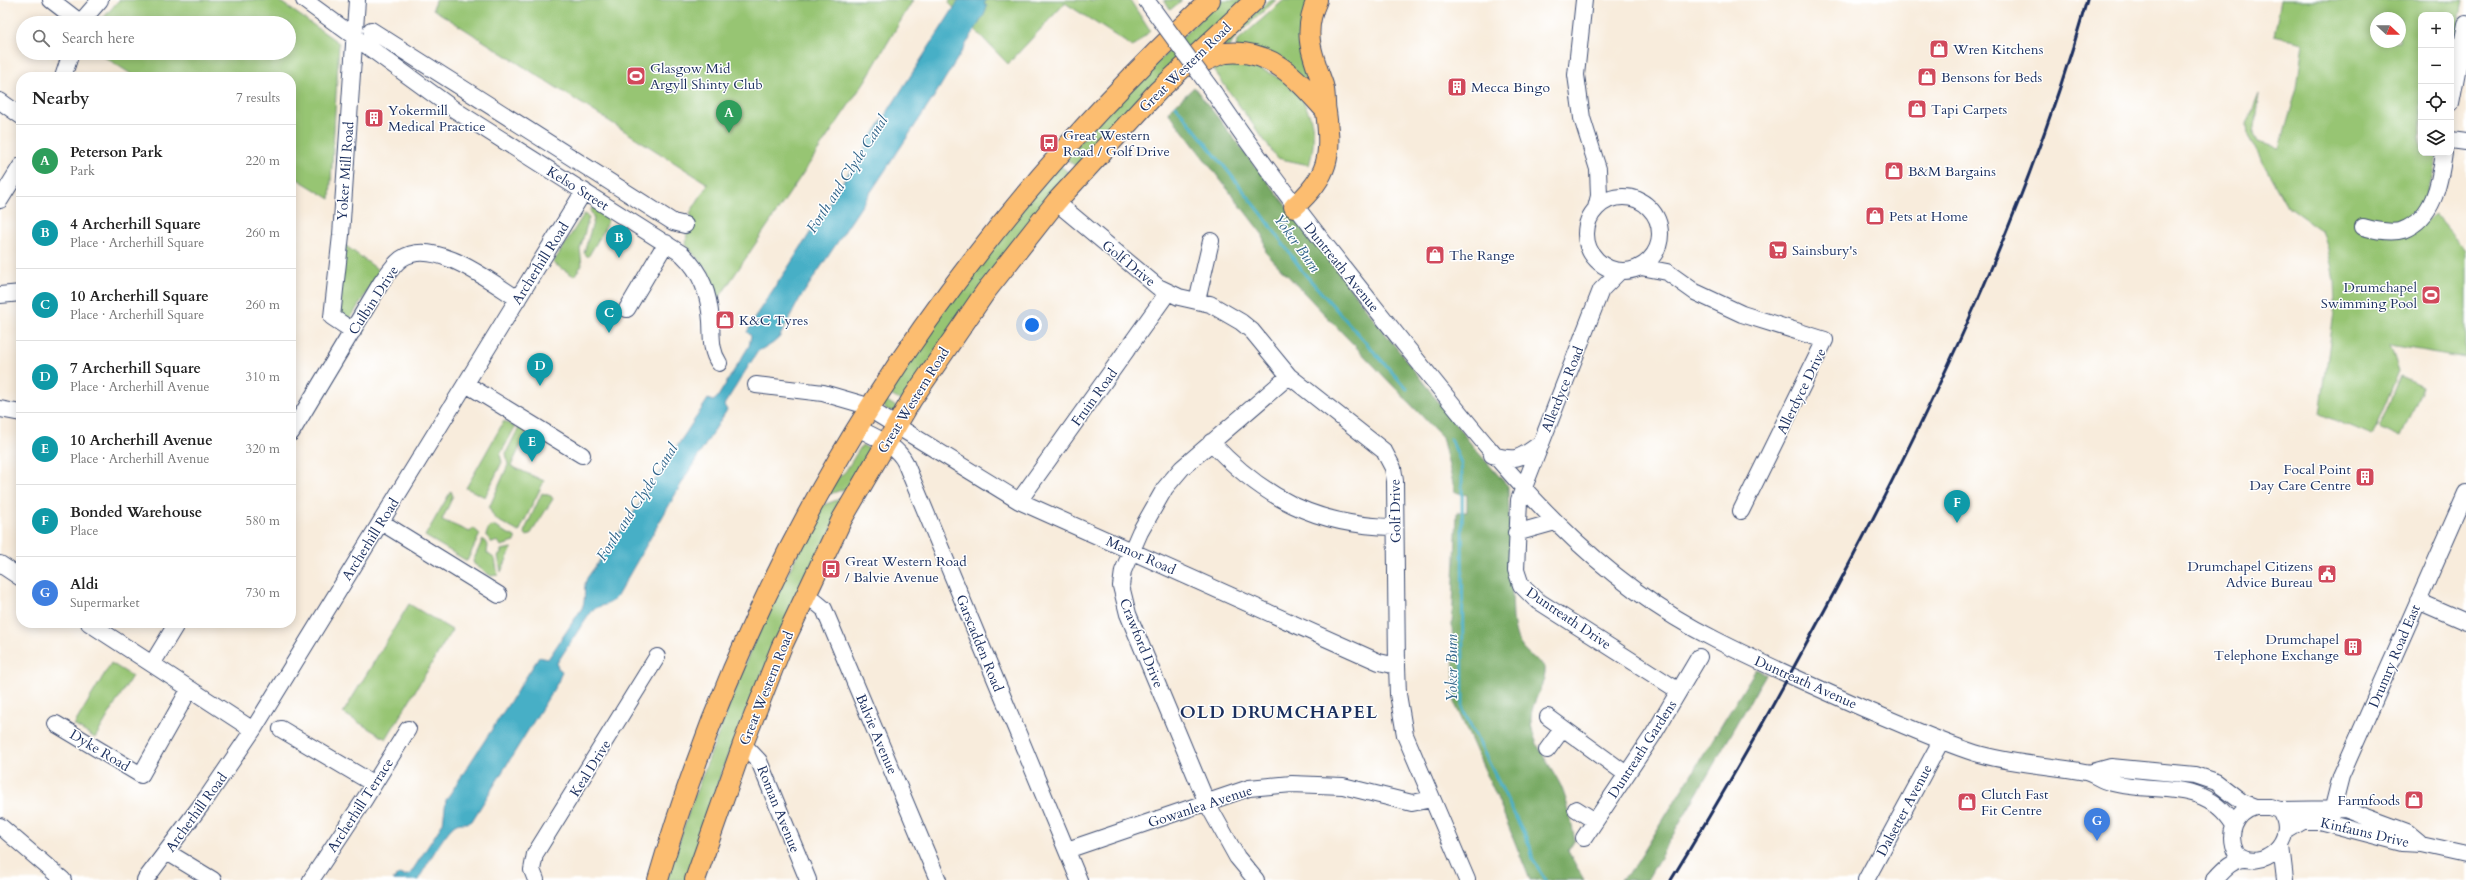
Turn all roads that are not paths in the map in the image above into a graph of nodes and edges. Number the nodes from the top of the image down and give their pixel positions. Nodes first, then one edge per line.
1 (51, 0) edge
2 (100, 0) edge
3 (304, 0) edge
4 (357, 0) edge
5 (1146, 0) edge
6 (1210, 0) edge
7 (1255, 0) edge
8 (1317, 0) edge
9 (1588, 4) edge
10 (1197, 7) edge
11 (71, 16) edge
12 (86, 16) edge
13 (2466, 24) edge
14 (371, 30) dead end
15 (354, 36) junction
16 (69, 60) edge
17 (1184, 66) junction
18 (65, 72) edge
19 (2454, 87) edge
20 (467, 89) junction
21 (0, 101) edge
22 (455, 110) junction
23 (1326, 111) junction
24 (16, 112) edge
25 (2454, 140) edge
26 (2466, 142) edge
27 (2443, 156) edge
28 (1598, 169) junction
29 (16, 174) edge
30 (584, 191) junction
31 (1621, 197) junction
32 (0, 200) edge
33 (1056, 202) junction
34 (1294, 207) junction
35 (1596, 208) junction
36 (685, 225) dead end
37 (2363, 228) dead end
38 (1211, 241) dead end
39 (1659, 243) junction
40 (666, 244) junction
41 (1598, 262) junction
42 (1641, 267) junction
43 (1619, 272) junction
44 (1666, 272) junction
45 (1600, 290) junction
46 (1168, 292) junction
47 (16, 293) edge
48 (0, 295) edge
49 (518, 299) junction
50 (1198, 301) junction
51 (627, 309) dead end
52 (353, 331) junction
53 (719, 363) dead end
54 (1289, 376) junction
55 (466, 384) junction
56 (756, 385) dead end
57 (0, 409) edge
58 (869, 409) junction
59 (16, 412) edge
60 (296, 412) edge
61 (895, 426) junction
62 (858, 428) junction
63 (1211, 442) junction
64 (1541, 443) junction
65 (885, 444) junction
66 (582, 455) dead end
67 (1492, 455) junction
68 (1523, 489) junction
69 (2466, 493) edge
70 (1019, 501) junction
71 (1741, 510) dead end
72 (381, 522) junction
73 (1555, 522) junction
74 (1394, 528) junction
75 (1516, 533) junction
76 (1132, 551) junction
77 (0, 564) edge
78 (16, 575) edge
79 (806, 594) junction
80 (499, 595) dead end
81 (2418, 601) junction
82 (2466, 622) edge
83 (97, 628) edge
84 (174, 628) edge
85 (657, 657) dead end
86 (1699, 657) dead end
87 (152, 664) junction
88 (1397, 666) junction
89 (189, 690) junction
90 (1679, 691) junction
91 (1548, 717) dead end
92 (56, 724) dead end
93 (1563, 728) junction
94 (281, 729) dead end
95 (408, 729) dead end
96 (253, 730) junction
97 (1941, 741) junction
98 (742, 744) junction
99 (1547, 750) dead end
100 (2089, 773) junction
101 (1626, 774) junction
102 (374, 784) junction
103 (1432, 800) junction
104 (1207, 803) junction
105 (2255, 807) junction
106 (1576, 809) dead end
107 (2280, 810) junction
108 (2331, 815) junction
109 (1595, 821) junction
110 (2234, 825) junction
111 (0, 826) edge
112 (2286, 831) junction
113 (1584, 838) dead end
114 (2281, 846) junction
115 (2233, 847) junction
116 (1067, 850) junction
117 (167, 852) junction
118 (2466, 854) edge
119 (2263, 858) junction
120 (2246, 859) junction
121 (2225, 868) junction
122 (63, 880) edge
123 (145, 880) edge
124 (213, 880) edge
125 (311, 880) edge
126 (536, 880) edge
127 (658, 880) edge
128 (695, 880) edge
129 (808, 880) edge
130 (938, 880) edge
131 (1079, 880) edge
132 (1256, 880) edge
133 (1467, 880) edge
134 (1866, 880) edge
135 (2214, 880) edge
136 (2285, 880) edge

1 - 11 street
2 - 12 street
3 - 15 street, Kelso Street
4 - 15 street, Yoker Mill Road
5 - 34 street, Duntreath Avenue, bridge
6 - 10 main road
7 - 17 main road, Great Western Road
8 - 23 main road
9 - 28 street, Allerdyce Road
10 - 58 main road
13 - 19 street
14 - 20 street, Kelso Street
15 - 22 street, Kelso Street
15 - 52 street, Yoker Mill Road
16 - 18 street
17 - 23 main road
17 - 33 main road, Great Western Road
20 - 22 street
20 - 36 street, Kelso Street
21 - 24 street
22 - 30 street, Kelso Street
23 - 34 main road
25 - 26 street
27 - 37 street
28 - 31 street, Allerdyce Road
28 - 35 street, Allerdyce Road
29 - 32 street
30 - 40 street, Kelso Street
30 - 49 street, Archerhill Road
31 - 35 street
31 - 39 street
33 - 46 street, Golf Drive
33 - 61 main road, Great Western Road
34 - 67 street, Duntreath Avenue
35 - 41 street, Allerdyce Road
38 - 50 street
39 - 42 street
39 - 44 street
40 - 51 street
40 - 53 street, Kelso Street
41 - 43 street
41 - 45 street, Allerdyce Road
42 - 43 street
42 - 44 street, Allerdyce Drive
43 - 45 street, Allerdyce Road
44 - 71 street, Allerdyce Drive
45 - 64 street, Allerdyce Road
46 - 50 street, Golf Drive
46 - 70 street, Fruin Road
47 - 48 street
49 - 52 street, Culbin Drive
49 - 55 street, Archerhill Road
50 - 54 street, Golf Drive
52 - 60 street, Culbin Drive
54 - 63 street, Crawford Drive
54 - 74 street, Golf Drive
55 - 66 street
55 - 72 street, Archerhill Road
56 - 58 street, Manor Road
57 - 59 street
58 - 61 street, Manor Road
58 - 62 main road
61 - 65 main road, Great Western Road
61 - 70 street, Manor Road
62 - 65 street, Garscadden Road
62 - 127 main road
63 - 74 street
63 - 76 street, Crawford Drive
64 - 67 street
64 - 68 street, Allerdyce Road
65 - 79 main road, Great Western Road
65 - 116 street, Garscadden Road
67 - 68 street, Duntreath Avenue
68 - 73 street, Duntreath Avenue
68 - 75 street, Duntreath Drive
69 - 81 street, Drumry Road East
70 - 76 street, Manor Road
72 - 80 street
72 - 96 street, Archerhill Road
73 - 75 street
73 - 97 street, Duntreath Avenue
74 - 88 street, Golf Drive
75 - 90 street, Duntreath Drive
76 - 88 street, Manor Road
76 - 104 street, Crawford Drive
77 - 78 street
79 - 98 main road, Great Western Road
79 - 130 street, Balvie Avenue
81 - 82 street
81 - 108 street, Drumry Road East
83 - 87 street
84 - 87 street
85 - 126 street, Keal Drive
86 - 90 street, Duntreath Gardens
87 - 89 street
88 - 103 street, Golf Drive
89 - 92 street, Dyke Road
89 - 96 street
90 - 101 street, Duntreath Gardens
91 - 93 street
93 - 99 street
93 - 101 street
94 - 102 street
95 - 102 street, Archerhill Terrace
96 - 117 street, Archerhill Road
97 - 100 street, Duntreath Avenue
97 - 134 street, Dalsetter Avenue
98 - 128 main road, Great Western Road
98 - 129 street, Roman Avenue
100 - 105 street, Duntreath Avenue
100 - 110 street, Duntreath Avenue
101 - 109 street, Duntreath Gardens
102 - 125 street, Archerhill Terrace
103 - 104 street, Gowanlea Avenue
103 - 133 street, Golf Drive
104 - 116 street, Gowanlea Avenue
104 - 132 street, Crawford Drive
105 - 107 street
105 - 110 street
106 - 109 street
107 - 108 street, Kinfauns Drive
107 - 112 street
108 - 112 street, Kinfauns Drive
108 - 118 street, Kinfauns Drive
109 - 113 street, Duntreath Gardens
110 - 115 street
111 - 122 street
112 - 114 street
114 - 119 street
114 - 136 street
115 - 120 street
115 - 121 street
116 - 131 street, Garscadden Road
117 - 123 street, Archerhill Road
117 - 124 street
119 - 120 street
119 - 136 street
120 - 121 street
121 - 135 street

